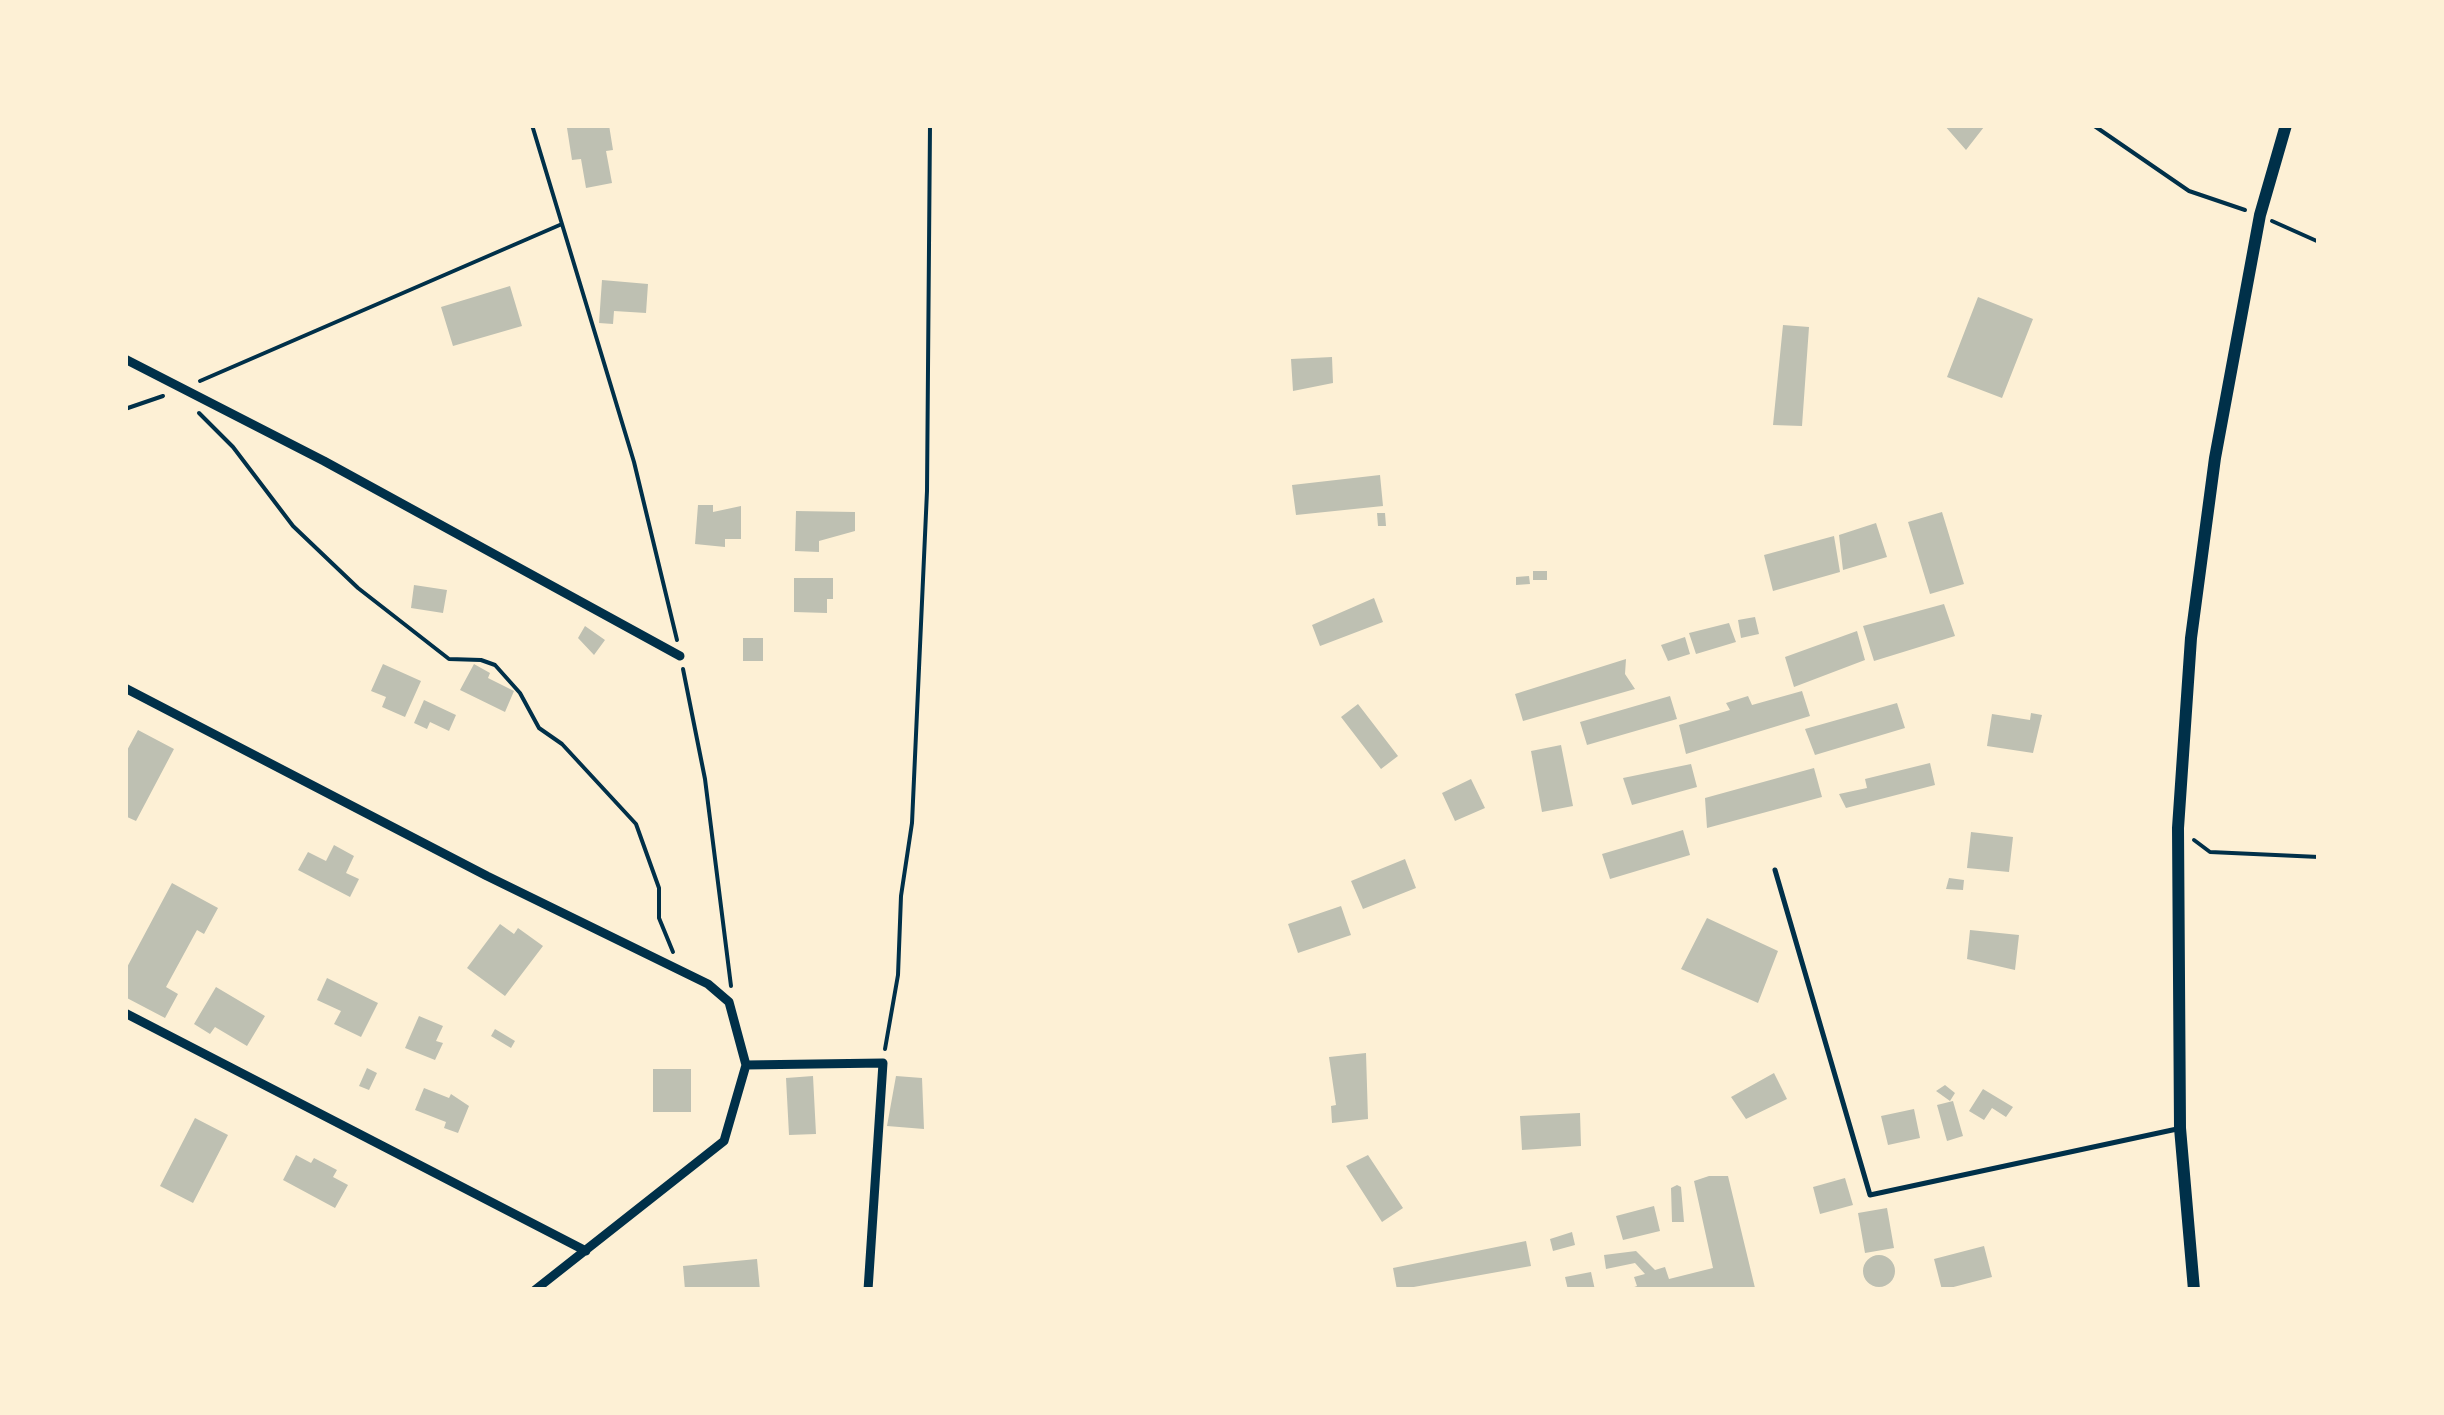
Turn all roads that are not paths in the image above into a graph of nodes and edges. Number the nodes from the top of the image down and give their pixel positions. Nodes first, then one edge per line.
1 (2286, 125) edge
2 (125, 360) edge
3 (680, 656) road end
4 (125, 688) edge
5 (1775, 870) dead end
6 (125, 1013) edge
7 (746, 1065) junction
8 (2180, 1128) junction
9 (586, 1251) junction
10 (535, 1290) edge
11 (868, 1290) edge
12 (2194, 1290) edge

1 - 8 main road
2 - 3 street
4 - 7 street
5 - 8 lane
6 - 9 street
7 - 9 street
7 - 11 street
8 - 12 main road
9 - 10 street

